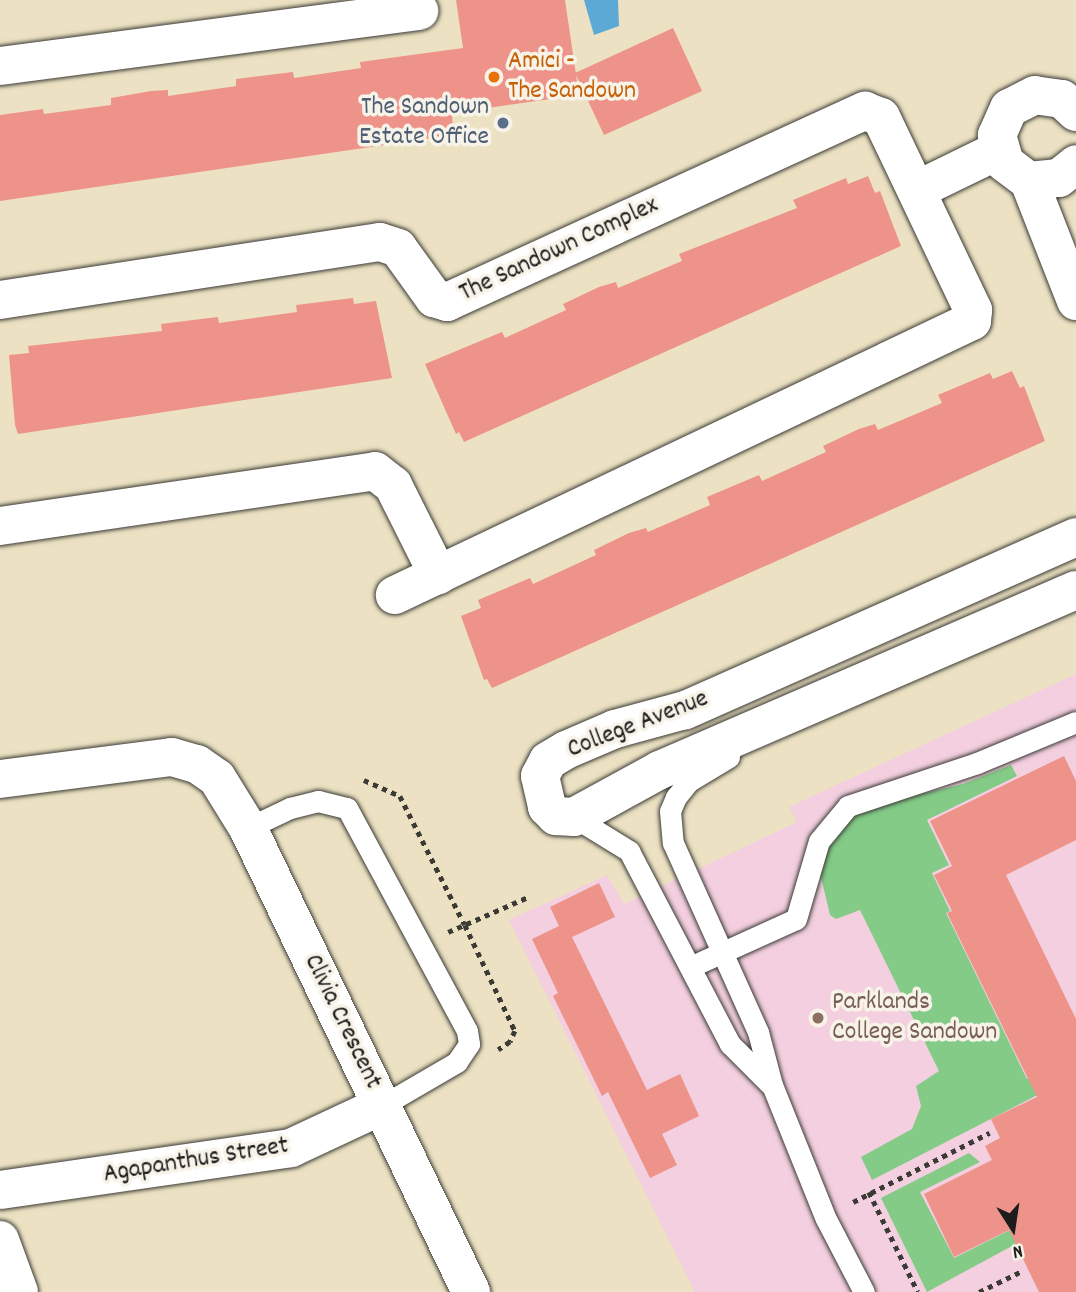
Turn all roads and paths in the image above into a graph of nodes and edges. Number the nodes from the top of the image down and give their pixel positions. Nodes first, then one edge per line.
1 (419, 11) dead end
2 (309, 12) edge
3 (0, 66) edge
4 (1076, 112) edge
5 (999, 150) junction
6 (1076, 164) edge
7 (1029, 181) junction
8 (917, 190) junction
9 (0, 300) edge
10 (1076, 301) edge
11 (0, 526) edge
12 (1076, 537) edge
13 (438, 575) junction
14 (1076, 590) edge
15 (395, 595) dead end
16 (814, 706) junction
17 (1076, 722) edge
18 (0, 779) edge
19 (574, 817) junction
20 (248, 828) junction
21 (528, 897) dead end
22 (421, 944) junction
23 (724, 953) junction
24 (690, 967) junction
25 (772, 1085) junction
26 (383, 1105) junction
27 (989, 1133) dead end
28 (0, 1190) edge
29 (869, 1192) junction
30 (826, 1219) junction
31 (0, 1240) edge
32 (1020, 1272) dead end
33 (19, 1292) edge
34 (471, 1292) edge
35 (864, 1292) edge
36 (918, 1292) edge
37 (979, 1292) edge

1 - 2 street
2 - 3 street
4 - 5 street
5 - 7 street
5 - 8 street
6 - 7 street
7 - 10 street
8 - 9 street, The Sandown Complex
8 - 13 street, The Sandown Complex
11 - 13 street
12 - 19 street, College Avenue
13 - 15 street, The Sandown Complex
14 - 16 street, College Avenue
16 - 19 street, College Avenue
16 - 23 lane
17 - 23 lane
18 - 20 street, Clivia Crescent
19 - 24 lane
20 - 22 lane
20 - 26 street, Clivia Crescent
21 - 22 path
22 - 26 lane
23 - 24 lane
23 - 25 lane
24 - 25 lane
25 - 30 lane
26 - 28 street, Agapanthus Street
26 - 34 street, Clivia Crescent
27 - 29 path
29 - 30 path
29 - 36 path
30 - 35 lane
31 - 33 street
32 - 37 path

